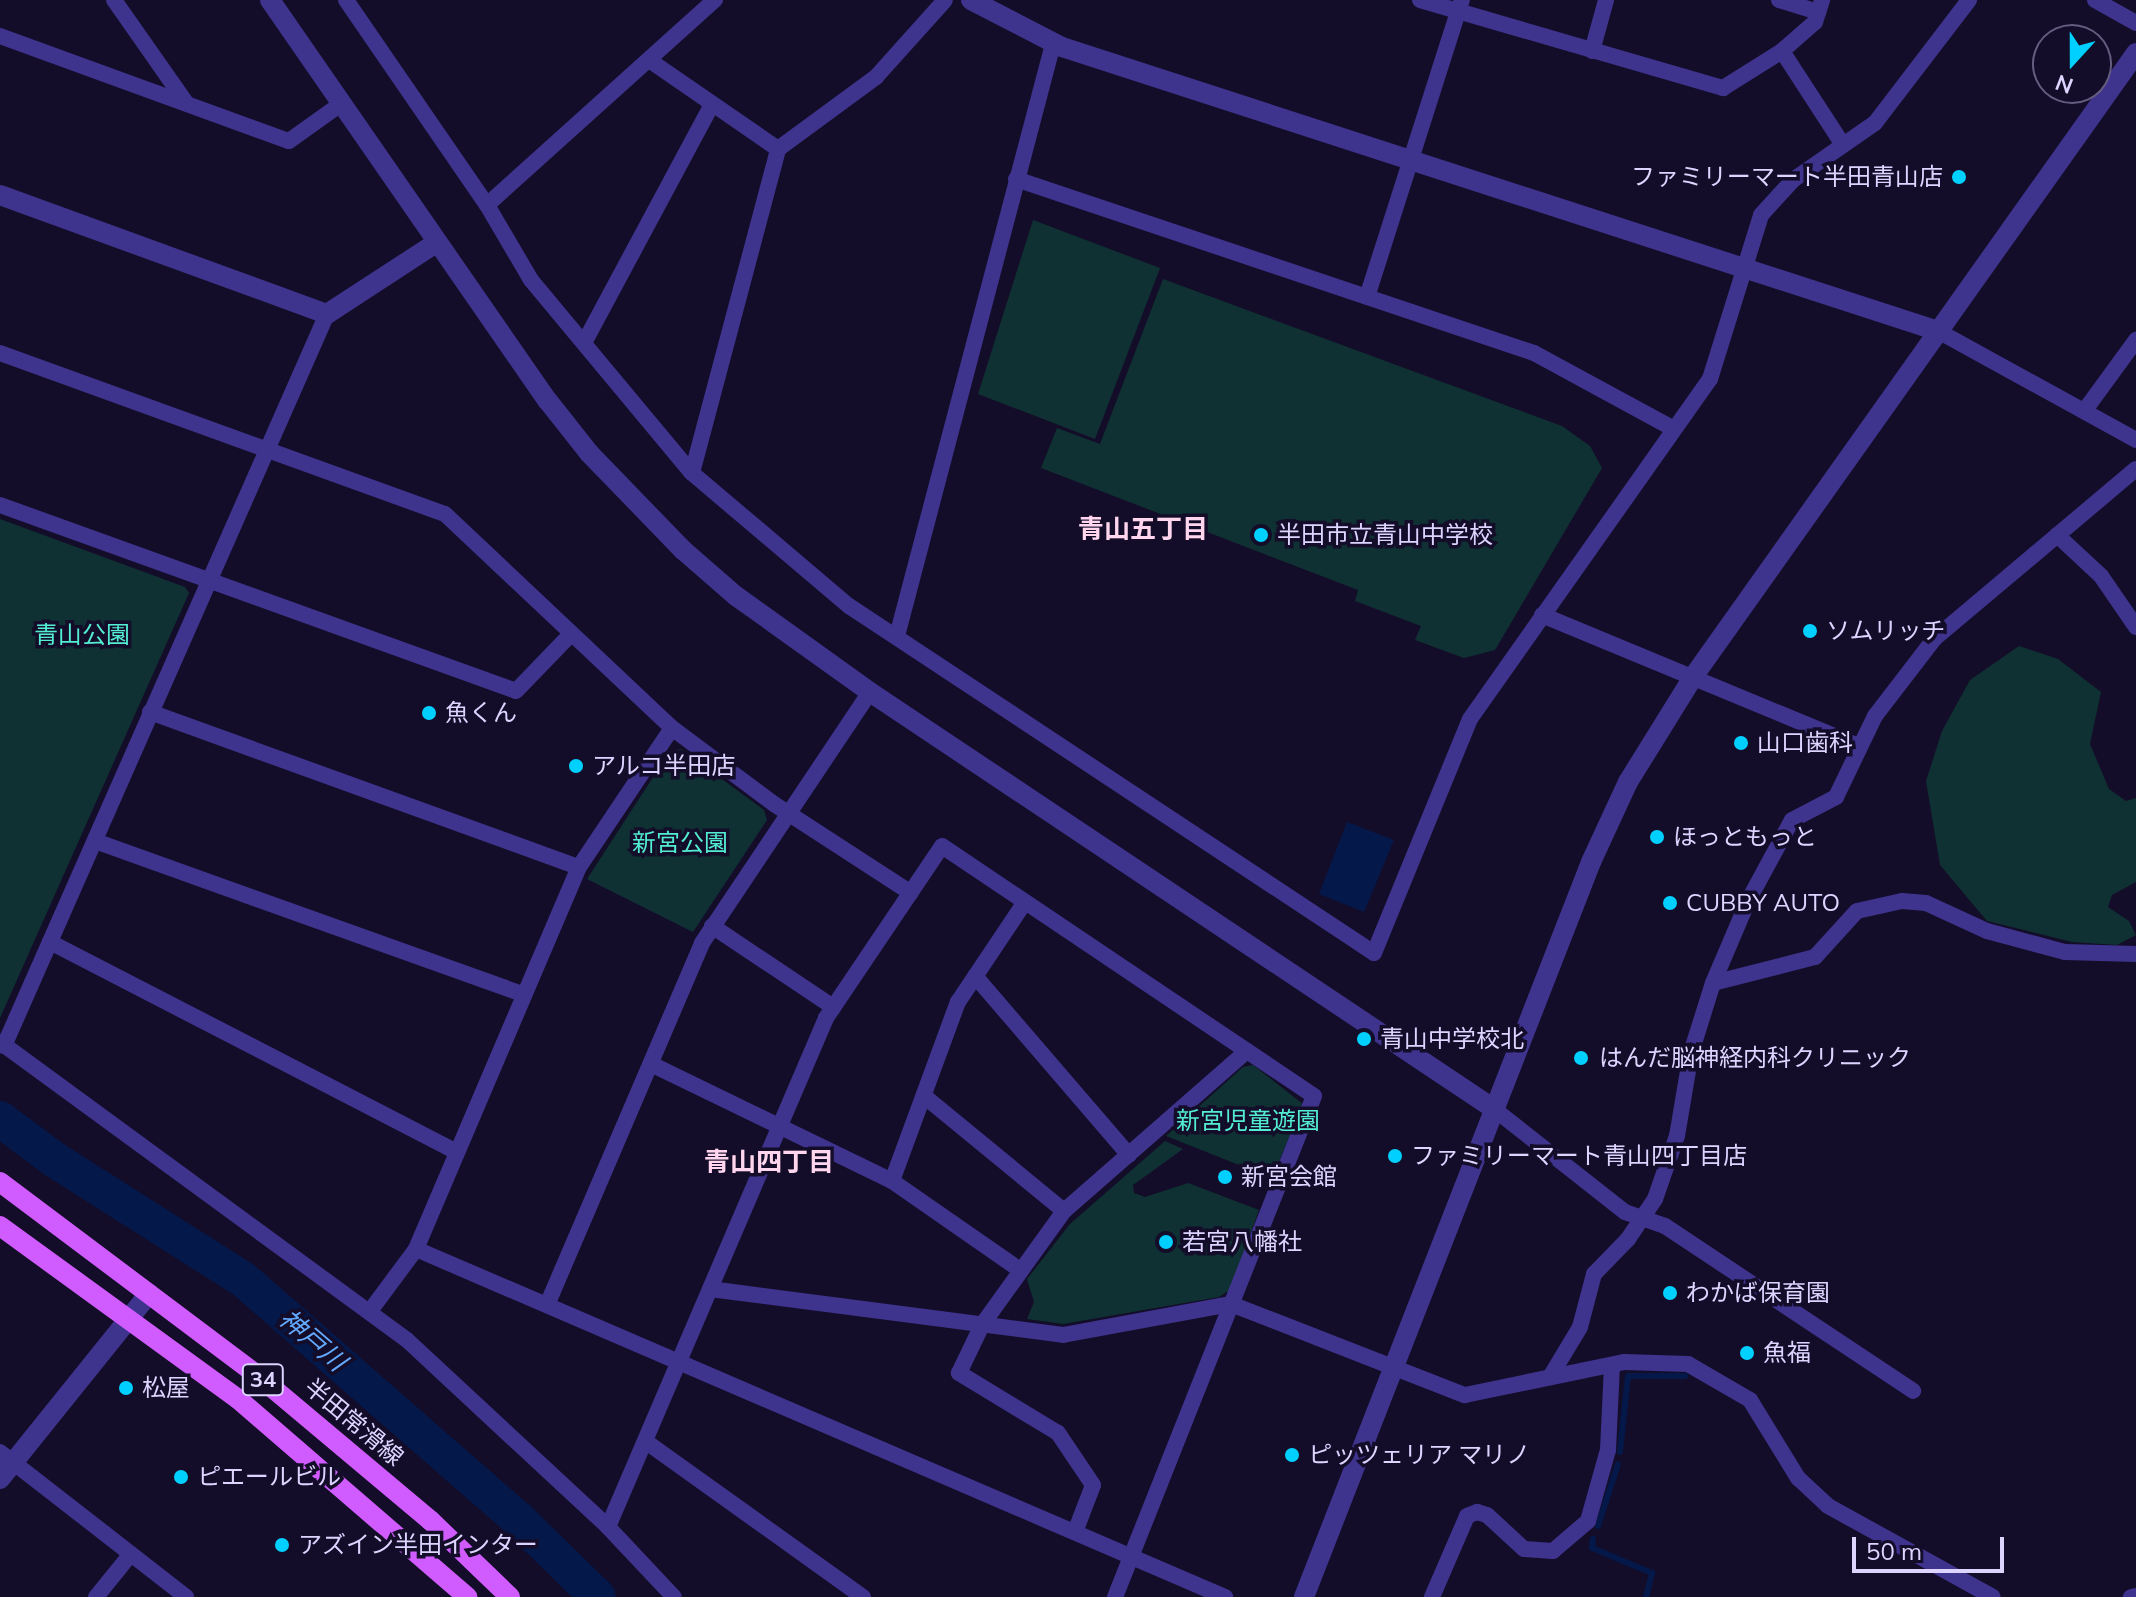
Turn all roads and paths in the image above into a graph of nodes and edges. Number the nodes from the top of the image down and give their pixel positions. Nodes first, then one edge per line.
1 (114, 0) edge
2 (270, 0) edge
3 (346, 0) edge
4 (715, 0) edge
5 (945, 0) edge
6 (971, 0) edge
7 (1420, 0) edge
8 (1606, 0) edge
9 (1779, 0) edge
10 (1966, 0) edge
11 (2095, 0) edge
12 (1460, 6) edge
13 (1820, 6) edge
14 (2136, 23) edge
15 (0, 36) edge
16 (1053, 44) junction
17 (1592, 51) junction
18 (1782, 51) junction
19 (2136, 53) edge
20 (649, 60) junction
21 (186, 103) junction
22 (342, 103) junction
23 (712, 104) junction
24 (1843, 145) junction
25 (778, 149) junction
26 (1412, 159) junction
27 (1016, 179) junction
28 (0, 195) edge
29 (487, 205) junction
30 (436, 243) junction
31 (1743, 268) junction
32 (1367, 297) junction
33 (327, 314) junction
34 (1938, 331) junction
35 (2136, 340) edge
36 (584, 343) junction
37 (0, 353) edge
38 (2085, 410) junction
39 (1674, 429) junction
40 (2136, 440) edge
41 (267, 450) junction
42 (2136, 469) edge
43 (692, 473) junction
44 (0, 505) edge
45 (2057, 535) junction
46 (208, 580) junction
47 (1542, 615) junction
48 (2136, 627) edge
49 (571, 634) junction
50 (897, 636) junction
51 (1693, 677) junction
52 (870, 692) junction
53 (150, 712) junction
54 (672, 728) junction
55 (1859, 746) junction
56 (788, 813) junction
57 (95, 841) junction
58 (579, 867) junction
59 (911, 893) junction
60 (1025, 902) junction
61 (712, 926) junction
62 (50, 942) junction
63 (2136, 954) edge
64 (975, 976) junction
65 (1713, 983) junction
66 (524, 995) junction
67 (833, 1007) junction
68 (2, 1044) edge
69 (1247, 1051) junction
70 (651, 1064) junction
71 (924, 1096) junction
72 (1494, 1109) junction
73 (780, 1126) junction
74 (457, 1152) junction
75 (1129, 1155) junction
76 (892, 1181) junction
77 (0, 1182) edge
78 (1064, 1211) junction
79 (1642, 1220) junction
80 (0, 1226) edge
81 (416, 1249) junction
82 (1020, 1270) junction
83 (710, 1289) junction
84 (149, 1294) junction
85 (1231, 1304) junction
86 (547, 1305) junction
87 (370, 1311) junction
88 (130, 1318) junction
89 (982, 1325) junction
90 (679, 1361) junction
91 (1612, 1365) junction
92 (1393, 1367) junction
93 (1550, 1377) junction
94 (1913, 1391) dead end
95 (645, 1441) junction
96 (7, 1457) edge
97 (0, 1479) edge
98 (608, 1527) junction
99 (1075, 1532) junction
100 (131, 1554) junction
101 (1132, 1557) junction
102 (96, 1597) edge
103 (186, 1597) edge
104 (467, 1597) edge
105 (510, 1597) edge
106 (674, 1597) edge
107 (863, 1597) edge
108 (1115, 1597) edge
109 (1225, 1597) edge
110 (1304, 1597) edge
111 (1432, 1597) edge
112 (1993, 1597) edge

1 - 21 street
2 - 22 street
3 - 29 street
4 - 20 street
5 - 25 street
6 - 16 street
7 - 12 street
8 - 17 street
9 - 13 street
10 - 24 street
11 - 14 street
12 - 17 street
12 - 26 street
13 - 18 street
15 - 21 street
16 - 26 street
16 - 27 street
17 - 18 street
18 - 24 street
19 - 34 street
20 - 23 street
20 - 29 street
21 - 22 street
22 - 30 street
23 - 25 street
23 - 36 street
24 - 31 street
25 - 43 street
26 - 31 street
26 - 32 street
27 - 32 street
27 - 50 street
28 - 33 street
29 - 36 street
30 - 33 street
30 - 52 street
31 - 34 street
31 - 39 street
32 - 39 street
33 - 41 street
34 - 38 street
34 - 51 street
35 - 38 street
36 - 43 street
37 - 41 street
38 - 40 street
39 - 47 street
41 - 46 street
41 - 49 street
42 - 45 street
43 - 50 street
44 - 46 street
45 - 48 street
45 - 55 street
46 - 49 street
46 - 53 street
47 - 50 street
47 - 51 street
49 - 54 street
51 - 55 street
51 - 72 street
52 - 56 street
52 - 72 street
53 - 57 street
53 - 58 street
54 - 56 street
54 - 58 street
55 - 65 street
56 - 59 street
56 - 61 street
57 - 62 street
57 - 66 street
58 - 66 street
59 - 60 street
59 - 67 street
60 - 64 street
60 - 69 street
61 - 67 street
61 - 70 street
62 - 68 street
62 - 74 street
63 - 65 street
64 - 71 street
64 - 75 street
65 - 79 street
66 - 74 street
67 - 73 street
68 - 87 street
69 - 75 street
69 - 85 street
70 - 73 street
70 - 86 street
71 - 76 street
71 - 78 street
72 - 79 street
72 - 92 street
73 - 76 street
73 - 83 street
74 - 81 street
75 - 78 street
76 - 82 street
77 - 84 main road, 半田常滑線 / 34
78 - 82 street
79 - 93 street
79 - 94 street
80 - 88 main road, 34
81 - 86 street
81 - 87 street
82 - 89 street
83 - 89 street
83 - 90 street
84 - 88 street
84 - 105 main road, 半田常滑線 / 34
85 - 89 street
85 - 92 street
85 - 101 street
86 - 90 street
87 - 98 street
88 - 96 street
88 - 104 main road, 34
89 - 99 street
90 - 95 street
90 - 99 street
91 - 93 street
91 - 111 street
91 - 112 street
92 - 93 street
92 - 110 street
95 - 98 street
95 - 107 street
96 - 97 street
96 - 100 street
98 - 106 street
99 - 101 street
100 - 102 street
100 - 103 street
101 - 108 street
101 - 109 street

